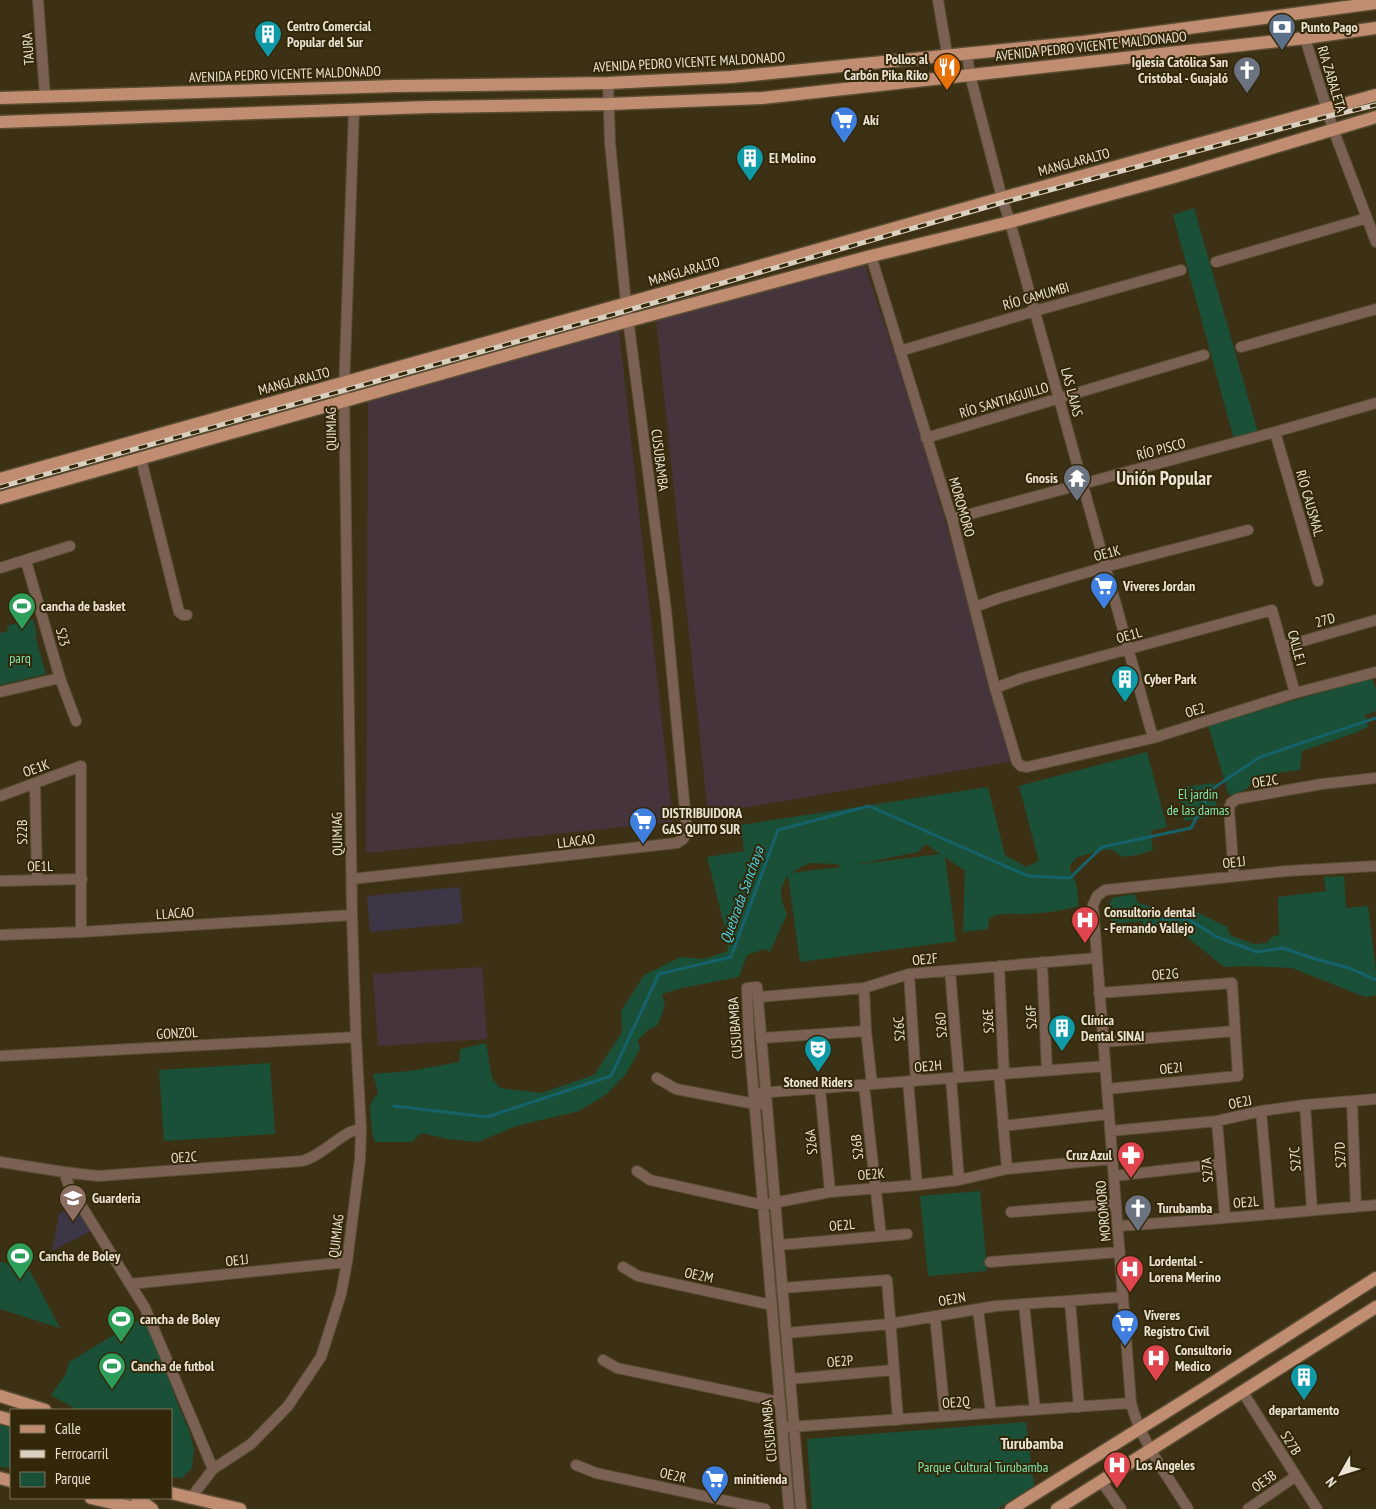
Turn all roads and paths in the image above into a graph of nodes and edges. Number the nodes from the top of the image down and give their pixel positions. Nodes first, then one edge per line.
1 (38, 0) edge
2 (938, 0) edge
3 (1376, 3) edge
4 (1376, 28) edge
5 (1305, 38) junction
6 (966, 54) junction
7 (948, 56) junction
8 (970, 75) junction
9 (951, 77) junction
10 (608, 83) junction
11 (1376, 95) edge
12 (45, 96) junction
13 (0, 98) edge
14 (609, 104) junction
15 (1327, 108) junction
16 (354, 110) junction
17 (1376, 117) edge
18 (0, 122) edge
19 (1333, 129) junction
20 (1002, 198) junction
21 (1366, 218) junction
22 (1010, 222) junction
23 (1376, 242) edge
24 (871, 256) junction
25 (1216, 262) dead end
26 (1181, 270) dead end
27 (626, 303) junction
28 (1376, 309) edge
29 (1035, 311) junction
30 (628, 321) junction
31 (1241, 347) dead end
32 (900, 351) junction
33 (1204, 355) dead end
34 (344, 383) junction
35 (1059, 398) junction
36 (344, 400) junction
37 (1376, 403) edge
38 (1275, 432) junction
39 (926, 438) junction
40 (141, 459) junction
41 (0, 479) edge
42 (1083, 484) junction
43 (0, 498) edge
44 (952, 518) junction
45 (1248, 530) dead end
46 (70, 546) dead end
47 (26, 561) junction
48 (1106, 567) junction
49 (0, 568) edge
50 (1318, 581) dead end
51 (975, 607) junction
52 (1272, 610) joint
53 (188, 615) dead end
54 (1376, 620) edge
55 (1282, 646) junction
56 (1128, 649) junction
57 (1376, 672) edge
58 (60, 678) junction
59 (995, 688) junction
60 (0, 692) edge
61 (1295, 693) junction
62 (76, 721) dead end
63 (1152, 738) junction
64 (1021, 766) joint
65 (1376, 778) edge
66 (35, 784) junction
67 (0, 796) edge
68 (683, 839) joint
69 (1376, 866) edge
70 (1234, 876) junction
71 (82, 879) junction
72 (352, 879) junction
73 (37, 880) junction
74 (0, 881) edge
75 (1097, 896) joint
76 (352, 915) junction
77 (81, 932) junction
78 (0, 935) edge
79 (1096, 958) junction
80 (1042, 962) junction
81 (999, 966) junction
82 (950, 971) junction
83 (909, 974) junction
84 (864, 988) junction
85 (1099, 993) junction
86 (758, 997) junction
87 (866, 1031) junction
88 (1235, 1031) junction
89 (356, 1037) junction
90 (761, 1038) junction
91 (1103, 1042) junction
92 (0, 1056) edge
93 (1105, 1066) junction
94 (1048, 1070) junction
95 (1002, 1074) junction
96 (657, 1078) dead end
97 (955, 1078) junction
98 (912, 1081) junction
99 (868, 1085) junction
100 (820, 1089) junction
101 (1107, 1089) junction
102 (766, 1098) junction
103 (754, 1099) junction
104 (1376, 1099) edge
105 (1352, 1101) junction
106 (1304, 1105) junction
107 (1261, 1112) junction
108 (1109, 1114) junction
109 (1217, 1121) junction
110 (1003, 1126) junction
111 (361, 1129) junction
112 (1110, 1131) junction
113 (1112, 1159) junction
114 (0, 1162) edge
115 (1220, 1164) junction
116 (1007, 1169) junction
117 (637, 1170) dead end
118 (64, 1172) junction
119 (1114, 1176) junction
120 (959, 1180) junction
121 (916, 1185) junction
122 (875, 1188) junction
123 (830, 1192) junction
124 (775, 1202) junction
125 (1116, 1204) junction
126 (763, 1205) junction
127 (1376, 1205) edge
128 (1356, 1207) junction
129 (1312, 1210) junction
130 (1011, 1212) dead end
131 (1270, 1214) junction
132 (1225, 1217) junction
133 (1118, 1226) junction
134 (907, 1234) dead end
135 (881, 1236) junction
136 (779, 1245) junction
137 (1120, 1252) junction
138 (347, 1262) junction
139 (990, 1262) dead end
140 (623, 1267) dead end
141 (1376, 1278) edge
142 (130, 1284) junction
143 (782, 1288) junction
144 (1123, 1297) junction
145 (1070, 1301) junction
146 (1024, 1304) junction
147 (772, 1305) junction
148 (1376, 1307) edge
149 (978, 1309) junction
150 (935, 1316) junction
151 (890, 1324) junction
152 (786, 1333) junction
153 (603, 1360) dead end
154 (893, 1370) junction
155 (790, 1379) junction
156 (1242, 1391) junction
157 (0, 1396) edge
158 (780, 1402) junction
159 (1131, 1403) junction
160 (1079, 1407) junction
161 (41, 1409) edge
162 (1035, 1410) junction
163 (991, 1413) junction
164 (945, 1416) junction
165 (898, 1420) junction
166 (794, 1427) junction
167 (783, 1428) junction
168 (1140, 1428) junction
169 (1151, 1449) junction
170 (576, 1465) dead end
171 (212, 1469) junction
172 (1296, 1476) junction
173 (1101, 1481) junction
174 (172, 1493) edge
175 (98, 1499) edge
176 (190, 1499) junction
177 (130, 1504) edge
178 (1063, 1507) edge
179 (140, 1509) edge
180 (152, 1509) edge
181 (240, 1509) edge
182 (765, 1509) edge
183 (789, 1509) edge
184 (801, 1509) edge
185 (1011, 1509) edge
186 (1121, 1509) edge
187 (1188, 1509) edge
188 (1248, 1509) edge
189 (1317, 1509) edge

1 - 12 street, TAURA
2 - 7 street
3 - 6 main road, AVENIDA PEDRO VICENTE MALDONADO
4 - 5 main road, AVENIDA PEDRO VICENTE MALDONADO
5 - 8 main road, AVENIDA PEDRO VICENTE MALDONADO
5 - 15 street, RIA ZABALETA
6 - 7 main road, AVENIDA PEDRO VICENTE MALDONADO
6 - 8 street, LAS LAJAS
7 - 9 street
7 - 10 main road, AVENIDA PEDRO VICENTE MALDONADO
8 - 9 main road, AVENIDA PEDRO VICENTE MALDONADO
8 - 20 street, LAS LAJAS
9 - 14 main road, AVENIDA PEDRO VICENTE MALDONADO
10 - 12 main road, AVENIDA PEDRO VICENTE MALDONADO
10 - 14 street, CUSUBAMBA
11 - 15 main road, MANGLARALTO
12 - 13 main road, AVENIDA PEDRO VICENTE MALDONADO
14 - 16 main road, AVENIDA PEDRO VICENTE MALDONADO
14 - 27 street, CUSUBAMBA
15 - 19 street, RIA ZABALETA
15 - 20 main road, MANGLARALTO
16 - 18 main road, AVENIDA PEDRO VICENTE MALDONADO
16 - 34 street, QUIMIAG
17 - 19 main road
19 - 21 street, RIA ZABALETA
19 - 22 main road
20 - 22 street, LAS LAJAS
20 - 27 main road, MANGLARALTO
21 - 23 street, RIA ZABALETA
21 - 25 street
22 - 24 main road
22 - 29 street, LAS LAJAS
24 - 30 main road
24 - 32 street, MOROMORO
26 - 29 street, RÍO CAMUMBI
27 - 30 street, CUSUBAMBA
27 - 34 main road, MANGLARALTO
28 - 31 street
29 - 32 street, RÍO CAMUMBI
29 - 35 street, LAS LAJAS
30 - 36 main road
30 - 68 street, CUSUBAMBA
32 - 39 street, MOROMORO
33 - 35 street, RÍO SANTIAGUILLO
34 - 36 street, QUIMIAG
34 - 41 main road, MANGLARALTO
35 - 39 street, RÍO SANTIAGUILLO
35 - 42 street, LAS LAJAS
36 - 40 main road
36 - 72 street, QUIMIAG
37 - 38 street, RÍO PISCO
38 - 42 street, RÍO PISCO
38 - 50 street, RÍO CAUSMAL
39 - 44 street, MOROMORO
40 - 43 main road
40 - 53 street
42 - 44 street, RÍO PISCO
42 - 48 street, LAS LAJAS
44 - 51 street, MOROMORO
45 - 48 street, OE1K
46 - 47 street
47 - 49 street
47 - 58 street, S23
48 - 51 street, OE1K
48 - 56 street, LAS LAJAS
51 - 59 street, MOROMORO
52 - 55 street, CALLE I
52 - 56 street, OE1L
54 - 55 street, 27D
55 - 61 street, CALLE I
56 - 59 street, OE1L
56 - 63 street, LAS LAJAS
57 - 61 street, OE2
58 - 60 street
58 - 62 street, S23
59 - 64 street, MOROMORO
61 - 63 street, OE2
63 - 64 street, OE2
65 - 70 street, OE2C
66 - 67 street, OE1K
66 - 71 street, OE1K
66 - 73 street, S22B
68 - 72 street, LLACAO
69 - 70 street, OE1J
70 - 75 street, OE1J
71 - 73 street, OE1L
71 - 77 street
72 - 76 street, QUIMIAG
73 - 74 street, OE1L
75 - 79 street, MOROMORO
76 - 77 street, LLACAO
76 - 89 street, QUIMIAG
77 - 78 street, LLACAO
79 - 80 street, OE2F
79 - 85 street, MOROMORO
80 - 81 street, OE2F
80 - 94 street, S26F
81 - 82 street, OE2F
81 - 95 street, S26E
82 - 83 street, OE2F
82 - 97 street, S26D
83 - 84 street, OE2F
83 - 98 street, S26C
84 - 86 street, OE2F
84 - 87 street, S26B
85 - 88 street, OE2G
85 - 91 street, MOROMORO
86 - 90 street, CUSUBAMBA
86 - 103 street, CUSUBAMBA
87 - 90 street
87 - 99 street, S26B
88 - 91 street
88 - 101 street, OE2I
89 - 92 street, GONZOL
89 - 111 street, QUIMIAG
90 - 102 street, CUSUBAMBA
91 - 93 street, MOROMORO
93 - 94 street, OE2H
93 - 101 street, MOROMORO
94 - 95 street, OE2H
95 - 97 street, OE2H
95 - 110 street, S26E
96 - 103 street, OE2H
97 - 98 street, OE2H
97 - 120 street, S26D
98 - 99 street, OE2H
98 - 121 street, S26C
99 - 100 street, OE2H
99 - 122 street, S26B
100 - 102 street, OE2H
100 - 123 street, S26A
101 - 108 street, MOROMORO
102 - 103 street, OE2H
102 - 124 street, CUSUBAMBA
103 - 126 street, CUSUBAMBA
104 - 105 street, OE2J
105 - 106 street, OE2J
105 - 128 street, S27D
106 - 107 street, OE2J
106 - 129 street, S27C
107 - 109 street, OE2J
107 - 131 street
108 - 110 street
108 - 112 street, MOROMORO
109 - 112 street, OE2J
109 - 115 street, S27A
110 - 116 street, S26E
111 - 118 street, OE2C
111 - 138 street, QUIMIAG
112 - 113 street, MOROMORO
113 - 116 street, OE2K
113 - 119 street, MOROMORO
114 - 118 street, OE2C
115 - 119 street
115 - 132 street, S27A
116 - 120 street, OE2K
117 - 126 street, OE2K
118 - 142 street
119 - 125 street, MOROMORO
120 - 121 street, OE2K
121 - 122 street, OE2K
122 - 123 street, OE2K
122 - 135 street, S26B
123 - 124 street, OE2K
124 - 126 street, OE2K
124 - 136 street, CUSUBAMBA
125 - 130 street
125 - 133 street, MOROMORO
126 - 147 street, CUSUBAMBA
127 - 128 street, OE2L
128 - 129 street, OE2L
129 - 131 street, OE2L
131 - 132 street, OE2L
132 - 133 street, OE2L
133 - 137 street, MOROMORO
134 - 135 street, OE2L
135 - 136 street, OE2L
136 - 143 street, CUSUBAMBA
137 - 139 street
137 - 144 street, MOROMORO
138 - 142 street, OE1J
138 - 171 street, QUIMIAG
140 - 147 street, OE2M
141 - 168 main road
142 - 171 street
143 - 151 street
143 - 152 street, CUSUBAMBA
144 - 145 street, OE2N
144 - 159 street, MOROMORO
145 - 146 street, OE2N
145 - 160 street
146 - 149 street, OE2N
146 - 162 street
147 - 158 street, CUSUBAMBA
148 - 156 main road
149 - 150 street, OE2N
149 - 163 street
150 - 151 street, OE2N
150 - 164 street
151 - 152 street, OE2N
151 - 154 street
152 - 155 street, CUSUBAMBA
153 - 158 street
154 - 155 street, OE2P
154 - 165 street
155 - 166 street, CUSUBAMBA
156 - 169 main road
156 - 172 street, S27B
157 - 161 main road
158 - 167 street, CUSUBAMBA
159 - 160 street, OE2Q
159 - 168 street, MOROMORO
160 - 162 street, OE2Q
162 - 163 street, OE2Q
163 - 164 street, OE2Q
164 - 165 street, OE2Q
165 - 166 street, OE2Q
166 - 167 street, OE2Q
166 - 184 street, CUSUBAMBA
167 - 183 street, CUSUBAMBA
168 - 169 street, MOROMORO
168 - 185 main road
169 - 173 main road
169 - 187 street, MOROMORO
170 - 182 street, OE2R
171 - 176 street, QUIMIAG
172 - 188 street, OE3B
172 - 189 street, S27B
173 - 178 main road
173 - 186 street
174 - 176 main road
175 - 177 main road
176 - 181 main road
177 - 179 main road
177 - 180 main road

